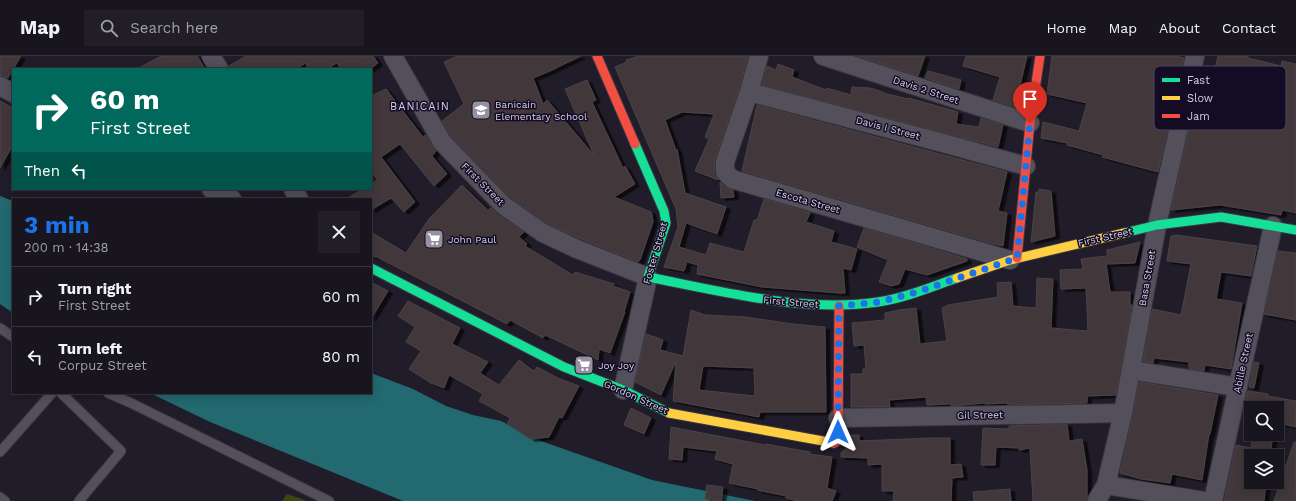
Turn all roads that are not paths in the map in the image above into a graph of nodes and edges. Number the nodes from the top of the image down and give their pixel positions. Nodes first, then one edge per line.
1 (211, 56) edge
2 (393, 56) edge
3 (597, 56) edge
4 (759, 56) edge
5 (823, 56) edge
6 (1040, 56) edge
7 (1195, 56) edge
8 (1193, 66) edge
9 (218, 68) edge
10 (0, 86) edge
11 (12, 92) edge
12 (749, 92) junction
13 (1030, 123) junction
14 (1178, 130) edge
15 (1026, 166) junction
16 (213, 190) edge
17 (230, 198) edge
18 (1157, 225) junction
19 (1273, 226) junction
20 (1296, 230) edge
21 (1013, 259) junction
22 (372, 269) edge
23 (648, 277) junction
24 (839, 306) junction
25 (0, 328) edge
26 (12, 336) edge
27 (1131, 370) junction
28 (1238, 387) junction
29 (623, 390) junction
30 (51, 394) edge
31 (62, 394) edge
32 (110, 394) edge
33 (1123, 413) junction
34 (838, 418) junction
35 (0, 452) edge
36 (0, 496) edge
37 (5, 501) edge
38 (79, 501) edge
39 (329, 501) edge
40 (1204, 501) edge
41 (1213, 501) edge

1 - 9 street
2 - 23 street, First Street
3 - 23 street, Foster Street
4 - 12 street, Escota Street
5 - 13 street, Davis 2 Street
6 - 13 street
7 - 8 street, Basa Street
10 - 11 street
12 - 15 street, Davis I Street
12 - 21 street, Escota Street
13 - 15 street
14 - 18 street, Basa Street
15 - 21 street
16 - 17 street
18 - 19 street, First Street
18 - 21 street, First Street
18 - 27 street, Basa Street
19 - 20 street, First Street
19 - 28 street, Abille Street
21 - 24 street, First Street
22 - 29 street, Gordon Street
23 - 24 street, First Street
23 - 29 street, Foster Street
24 - 34 street, Gordon Street
25 - 26 lane
27 - 28 street
27 - 33 street, Basa Street
28 - 41 street, Abille Street
29 - 34 street, Gordon Street
30 - 35 lane
31 - 38 lane
32 - 39 lane
33 - 34 street, Gil Street
33 - 40 street, Basa Street
36 - 37 lane

